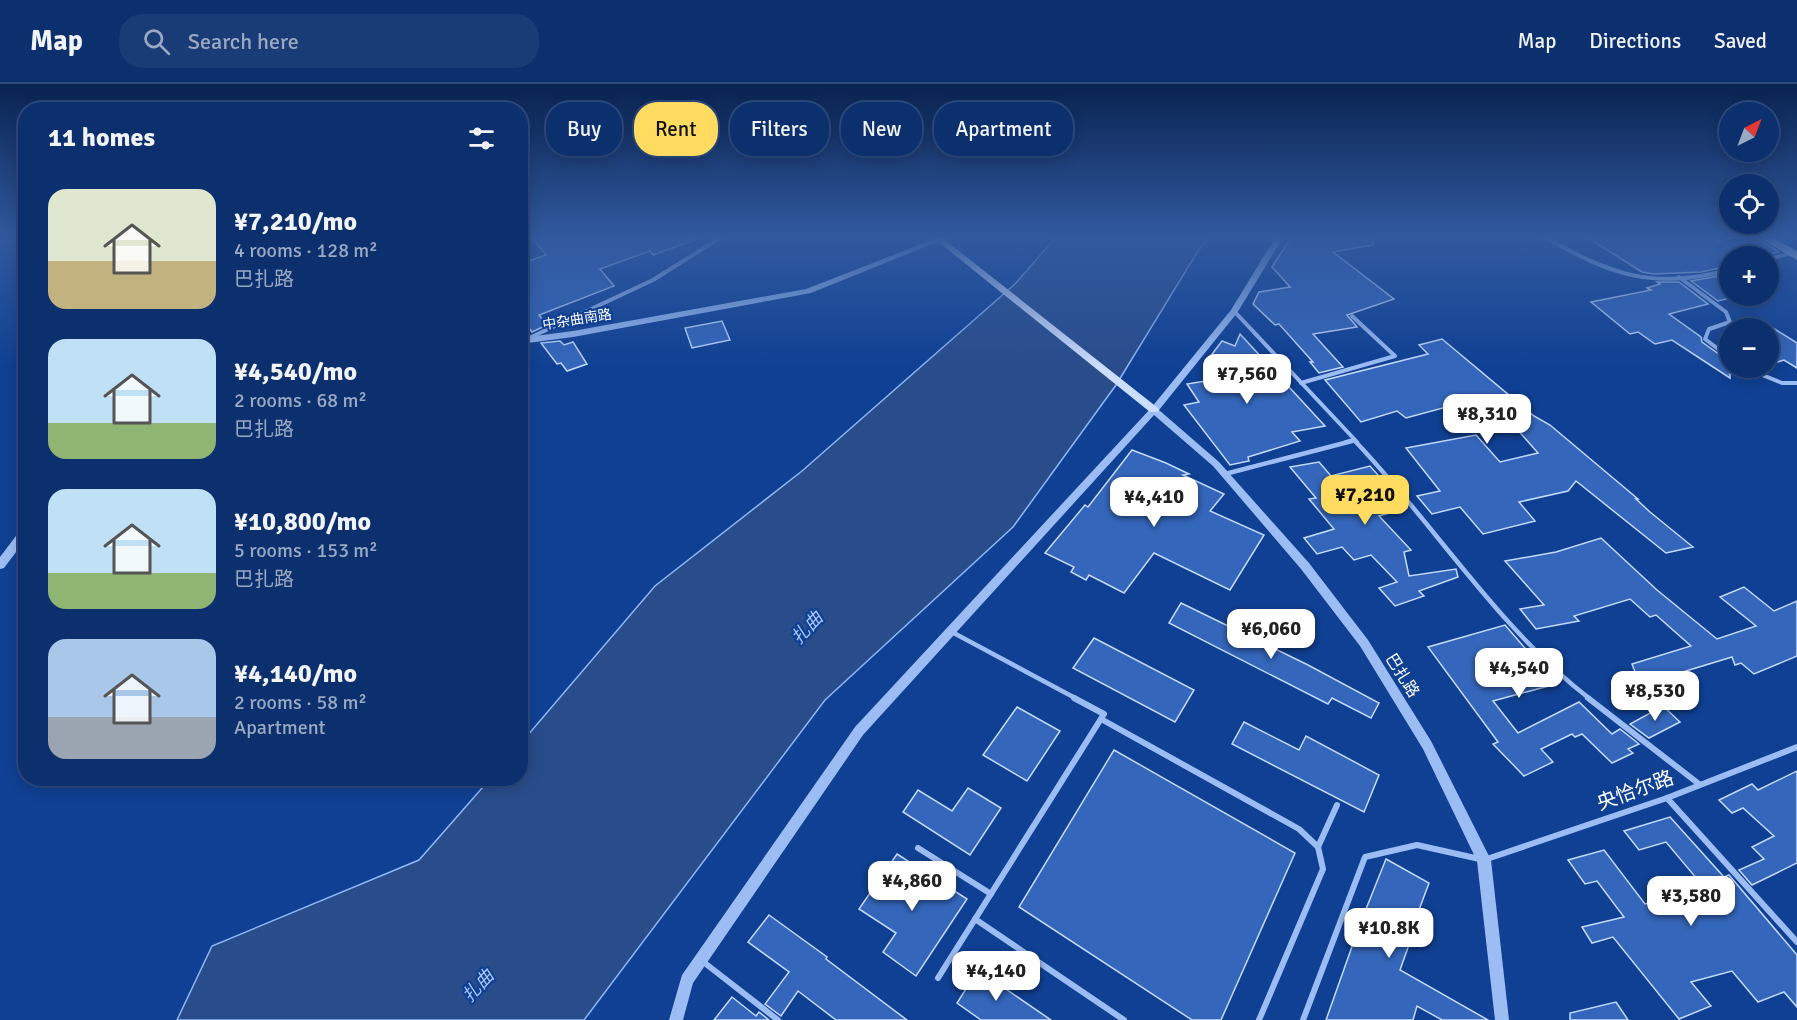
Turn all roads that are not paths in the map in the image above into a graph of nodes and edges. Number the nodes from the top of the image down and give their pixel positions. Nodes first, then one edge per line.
1 (651, 280) edge
2 (836, 280) edge
3 (991, 280) edge
4 (1253, 280) edge
5 (1683, 280) edge
6 (1234, 311) junction
7 (1352, 316) dead end
8 (1728, 318) edge
9 (1719, 326) edge
10 (528, 338) edge
11 (528, 340) edge
12 (1719, 350) edge
13 (1770, 378) edge
14 (1301, 383) junction
15 (1797, 383) edge
16 (1154, 410) junction
17 (1354, 440) junction
18 (1225, 474) junction
19 (18, 541) edge
20 (0, 565) edge
21 (950, 631) junction
22 (1101, 719) junction
23 (1797, 747) edge
24 (1699, 784) junction
25 (1666, 798) junction
26 (1336, 805) dead end
27 (918, 848) dead end
28 (1318, 848) junction
29 (1484, 860) junction
30 (991, 894) junction
31 (975, 920) junction
32 (1797, 942) edge
33 (706, 964) dead end
34 (938, 978) dead end
35 (676, 1020) edge
36 (778, 1020) edge
37 (1124, 1020) edge
38 (1259, 1020) edge
39 (1303, 1020) edge
40 (1502, 1020) edge

1 - 10 lane
2 - 11 street, 中杂曲南路
3 - 16 main road
4 - 6 street
5 - 8 lane
6 - 14 lane
6 - 16 street
7 - 14 lane
9 - 12 lane
13 - 15 lane
14 - 17 lane
16 - 18 street, 巴扎路
16 - 21 street
17 - 18 lane
17 - 24 lane
18 - 29 street, 巴扎路
19 - 20 street
21 - 22 lane
21 - 35 street
22 - 28 lane
22 - 30 lane
23 - 24 lane, 央恰尔路
24 - 25 lane, 央恰尔路
25 - 29 lane, 央恰尔路
25 - 32 lane
26 - 28 lane
27 - 30 lane
28 - 38 lane
29 - 39 lane
29 - 40 street, 巴扎路
30 - 31 lane
31 - 34 lane
31 - 37 lane
33 - 36 lane

